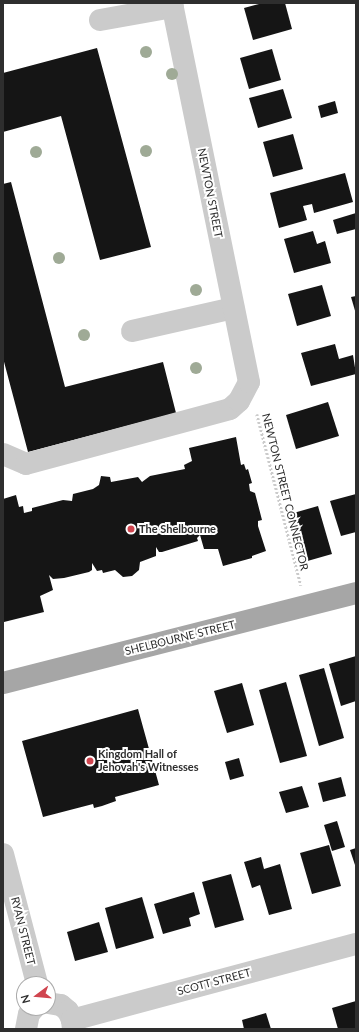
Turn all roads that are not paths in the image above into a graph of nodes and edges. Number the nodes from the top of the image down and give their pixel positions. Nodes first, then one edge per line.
1 (172, 5) edge
2 (100, 20) dead end
3 (233, 308) junction
4 (132, 331) dead end
5 (3, 454) edge
6 (356, 593) edge
7 (3, 683) edge
8 (3, 854) edge
9 (356, 944) edge
10 (35, 976) edge
11 (56, 1004) edge
12 (29, 1016) edge
13 (73, 1024) edge
14 (26, 1029) edge

1 - 2 street
1 - 3 street, NEWTON STREET
3 - 4 street
3 - 5 street, NEWTON STREET
6 - 7 main road, SHELBOURNE STREET
8 - 10 street, RYAN STREET
9 - 13 street, SCOTT STREET
11 - 13 street
12 - 14 street

